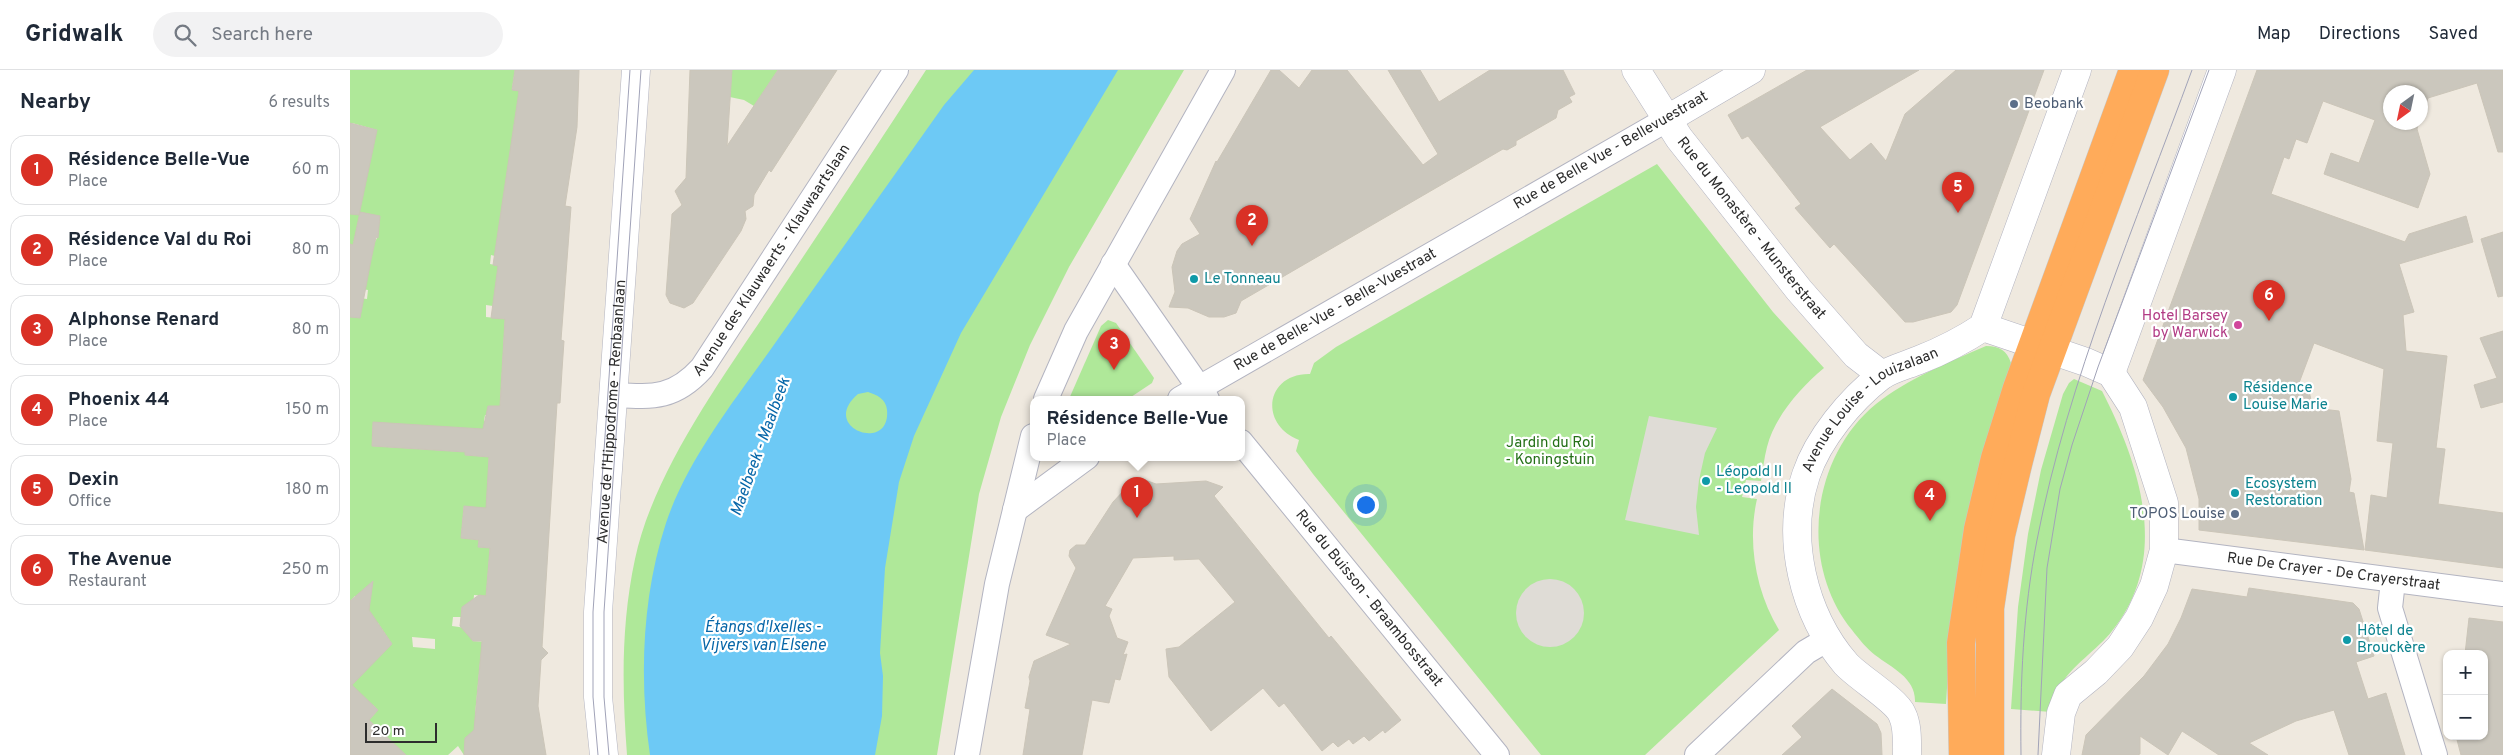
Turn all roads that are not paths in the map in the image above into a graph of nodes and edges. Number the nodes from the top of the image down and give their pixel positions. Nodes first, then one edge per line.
1 (636, 70) edge
2 (896, 70) edge
3 (1223, 70) edge
4 (1636, 70) edge
5 (1751, 70) edge
6 (2077, 70) edge
7 (2133, 70) edge
8 (2155, 70) edge
9 (2222, 70) edge
10 (1666, 120) junction
11 (1472, 232) joint
12 (1112, 264) junction
13 (1983, 328) junction
14 (2043, 347) junction
15 (2111, 373) junction
16 (1882, 375) junction
17 (614, 395) junction
18 (1047, 396) edge
19 (1195, 396) edge
20 (1245, 447) edge
21 (1030, 448) edge
22 (1082, 461) edge
23 (1015, 510) junction
24 (2164, 550) junction
25 (2393, 581) junction
26 (2503, 594) edge
27 (1828, 639) junction
28 (604, 755) edge
29 (967, 755) edge
30 (1497, 755) edge
31 (1697, 755) edge
32 (1908, 755) edge
33 (1963, 755) edge
34 (1990, 755) edge
35 (2056, 755) edge
36 (2435, 755) edge

1 - 17 main road, Avenue de l'Hippodrome - Renbaanlaan
2 - 17 street, Avenue des Klauwaerts - Klauwaartslaan
3 - 12 street
4 - 10 main road, Rue du Monastère - Munsterstraat
5 - 10 main road, Rue de Belle Vue - Bellevuestraat
6 - 13 main road
7 - 14 highway
8 - 14 highway
9 - 15 main road
10 - 11 street, Rue de Belle Vue - Bellevuestraat
10 - 16 main road, Rue du Monastère - Munsterstraat
11 - 19 street, Rue de Belle-Vue - Belle-Vuestraat
12 - 18 street
12 - 19 street
13 - 14 main road
13 - 16 main road, Avenue Louise - Louizalaan
14 - 15 main road
14 - 33 highway
14 - 34 highway
15 - 24 main road
16 - 27 main road, Avenue Louise - Louizalaan
17 - 28 main road, Avenue de l'Hippodrome - Renbaanlaan
20 - 30 street, Rue du Buisson - Braambosstraat
21 - 23 street
22 - 23 street
23 - 29 street
24 - 25 street, Rue De Crayer - De Crayerstraat
24 - 35 main road
25 - 26 street, Rue De Crayer - De Crayerstraat
25 - 36 street
27 - 31 street
27 - 32 main road, Avenue Louise - Louizalaan

